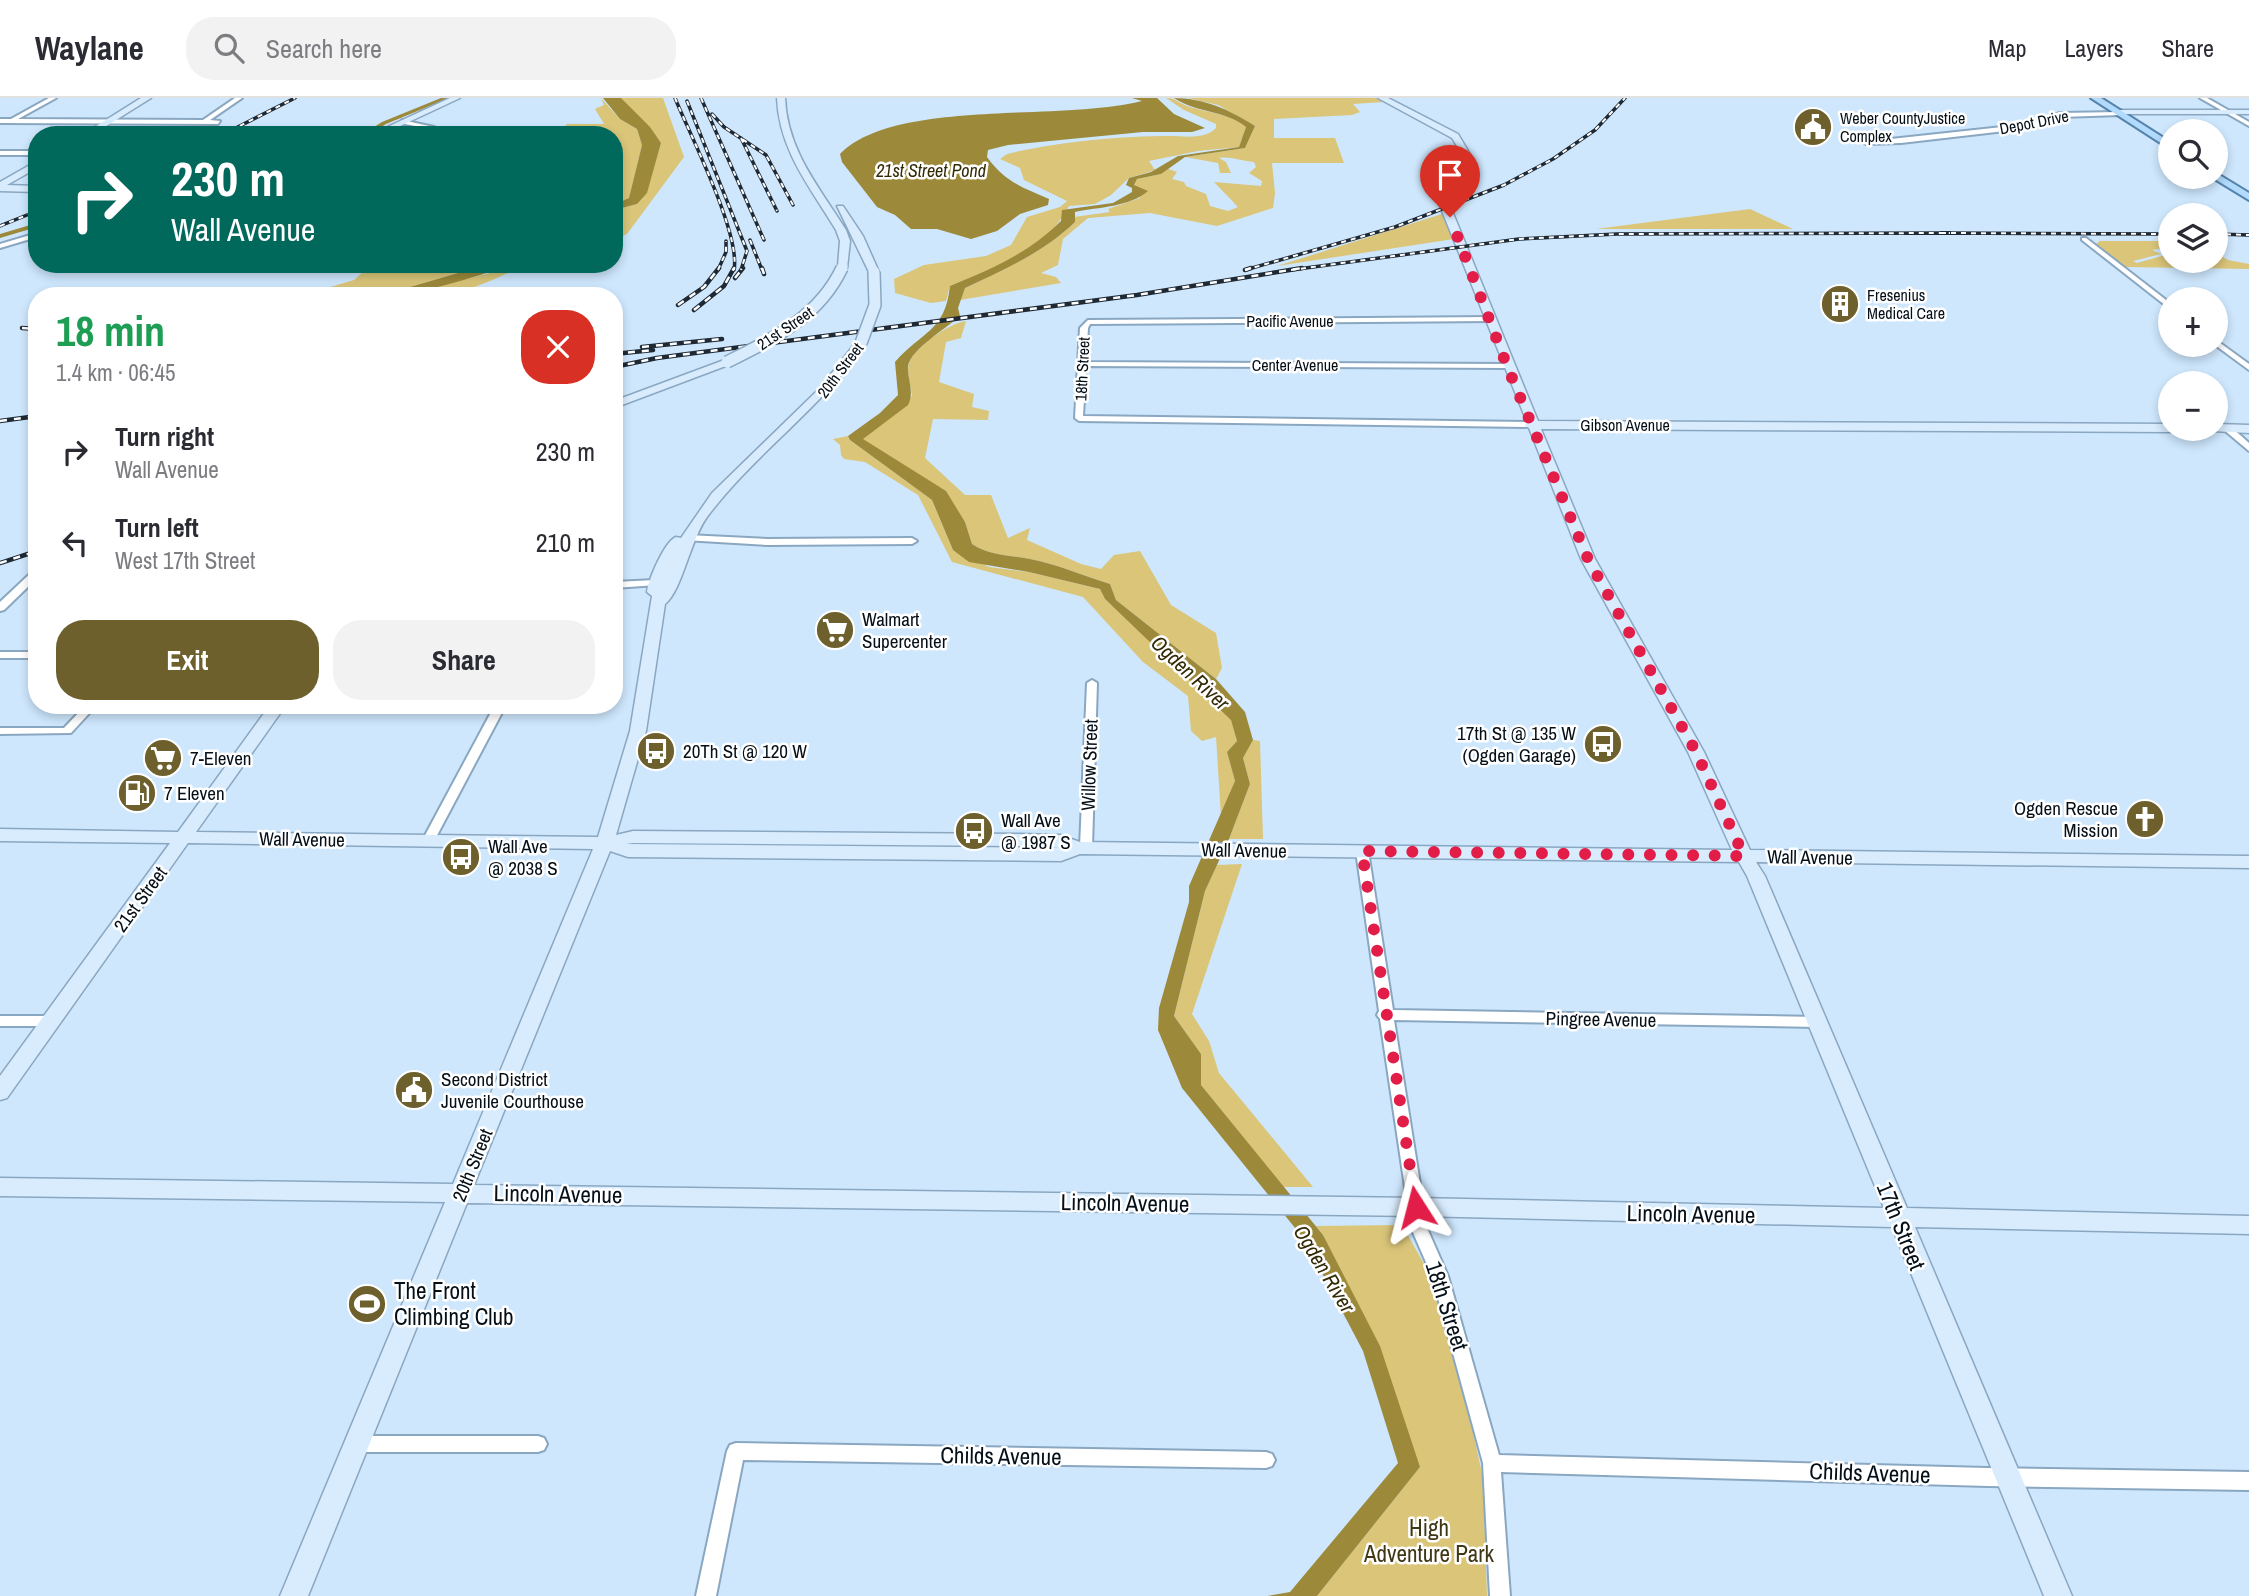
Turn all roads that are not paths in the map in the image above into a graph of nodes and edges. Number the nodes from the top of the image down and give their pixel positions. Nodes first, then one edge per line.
1 (53, 98) edge
2 (147, 98) edge
3 (239, 98) edge
4 (456, 98) edge
5 (781, 98) edge
6 (1382, 98) edge
7 (2095, 98) edge
8 (2203, 98) edge
9 (2249, 113) edge
10 (2120, 114) junction
11 (2230, 114) junction
12 (0, 121) edge
13 (11, 121) junction
14 (108, 121) junction
15 (205, 122) junction
16 (218, 122) dead end
17 (402, 122) junction
18 (2249, 124) edge
19 (100, 126) edge
20 (393, 126) edge
21 (422, 126) edge
22 (0, 127) edge
23 (789, 138) junction
24 (2158, 138) edge
25 (1866, 142) dead end
26 (0, 152) edge
27 (28, 153) edge
28 (28, 170) edge
29 (2228, 184) edge
30 (0, 187) edge
31 (28, 189) edge
32 (2249, 197) edge
33 (28, 238) edge
34 (2084, 239) dead end
35 (0, 246) edge
36 (2158, 298) edge
37 (1491, 319) junction
38 (1088, 322) joint
39 (2228, 351) edge
40 (1083, 364) junction
41 (1507, 366) junction
42 (2249, 368) edge
43 (623, 402) edge
44 (1079, 418) joint
45 (1531, 425) junction
46 (2158, 428) edge
47 (2228, 428) edge
48 (2249, 429) edge
49 (2228, 433) edge
50 (2249, 447) edge
51 (687, 538) junction
52 (912, 541) dead end
53 (28, 581) edge
54 (655, 583) junction
55 (623, 585) edge
56 (657, 605) junction
57 (0, 608) edge
58 (0, 655) edge
59 (28, 655) edge
60 (1092, 683) dead end
61 (83, 714) edge
62 (272, 714) edge
63 (496, 714) edge
64 (0, 731) edge
65 (0, 835) edge
66 (183, 838) junction
67 (428, 841) junction
68 (605, 843) junction
69 (1082, 848) junction
70 (1362, 851) junction
71 (1744, 856) junction
72 (2249, 862) edge
73 (1384, 1015) junction
74 (0, 1021) edge
75 (50, 1021) junction
76 (1818, 1022) junction
77 (0, 1092) edge
78 (0, 1187) edge
79 (460, 1193) junction
80 (1416, 1207) junction
81 (1898, 1219) junction
82 (2249, 1225) edge
83 (357, 1444) junction
84 (537, 1444) dead end
85 (1266, 1461) dead end
86 (1492, 1463) junction
87 (2006, 1477) junction
88 (2249, 1481) edge
89 (294, 1596) edge
90 (706, 1596) edge
91 (1500, 1596) edge
92 (2058, 1596) edge

1 - 13 street
2 - 14 main road
3 - 15 street
4 - 17 main road
5 - 23 main road, 21st Street
6 - 37 main road, 17th Street
7 - 10 main road
8 - 11 street
9 - 11 main road, Depot Drive
10 - 11 main road, Depot Drive
10 - 24 main road
10 - 25 street, Depot Drive
11 - 18 street
12 - 13 street
13 - 14 street
13 - 22 street
14 - 15 street
14 - 19 main road
15 - 16 street
17 - 20 main road
17 - 21 street
23 - 43 main road, 21st Street, bridge
23 - 51 main road, 20th Street, bridge
26 - 27 street
28 - 30 main road
29 - 32 main road
30 - 31 main road
33 - 35 street
34 - 36 street
37 - 38 street, Pacific Avenue
37 - 41 main road, 17th Street
38 - 40 street, 18th Street
39 - 42 street
40 - 41 street, Center Avenue
40 - 44 street, 18th Street
41 - 45 main road, 17th Street
44 - 45 street, Gibson Avenue
45 - 46 main road, Gibson Avenue
45 - 71 main road, 17th Street
47 - 48 main road
49 - 50 street
51 - 52 street
51 - 54 main road, 20th Street
51 - 56 main road, 20th Street
53 - 57 street
54 - 55 street
54 - 56 main road
56 - 68 main road, 20th Street
58 - 59 street
60 - 69 street, Willow Street
61 - 64 street
62 - 66 main road, 21st Street
63 - 67 street
65 - 66 main road, Wall Avenue
66 - 67 main road, Wall Avenue
66 - 75 main road, 21st Street
67 - 68 main road, Wall Avenue
68 - 69 main road, Wall Avenue
68 - 79 main road, 20th Street
69 - 70 main road, Wall Avenue
70 - 71 main road, Wall Avenue
70 - 73 street, 18th Street
71 - 72 main road, Wall Avenue
71 - 76 main road, 17th Street
73 - 76 street, Pingree Avenue
73 - 80 street, 18th Street
74 - 75 street
75 - 77 main road, 21st Street
76 - 81 main road, 17th Street
78 - 79 main road, Lincoln Avenue
79 - 80 main road, Lincoln Avenue
79 - 83 main road, 20th Street
80 - 81 main road, Lincoln Avenue
80 - 86 street, 18th Street
81 - 82 main road, Lincoln Avenue
81 - 87 main road, 17th Street
83 - 84 street
83 - 89 main road, 20th Street
85 - 90 street, Childs Avenue
86 - 87 street, Childs Avenue
86 - 91 street, 18th Street
87 - 88 street, Childs Avenue
87 - 92 main road, 17th Street

